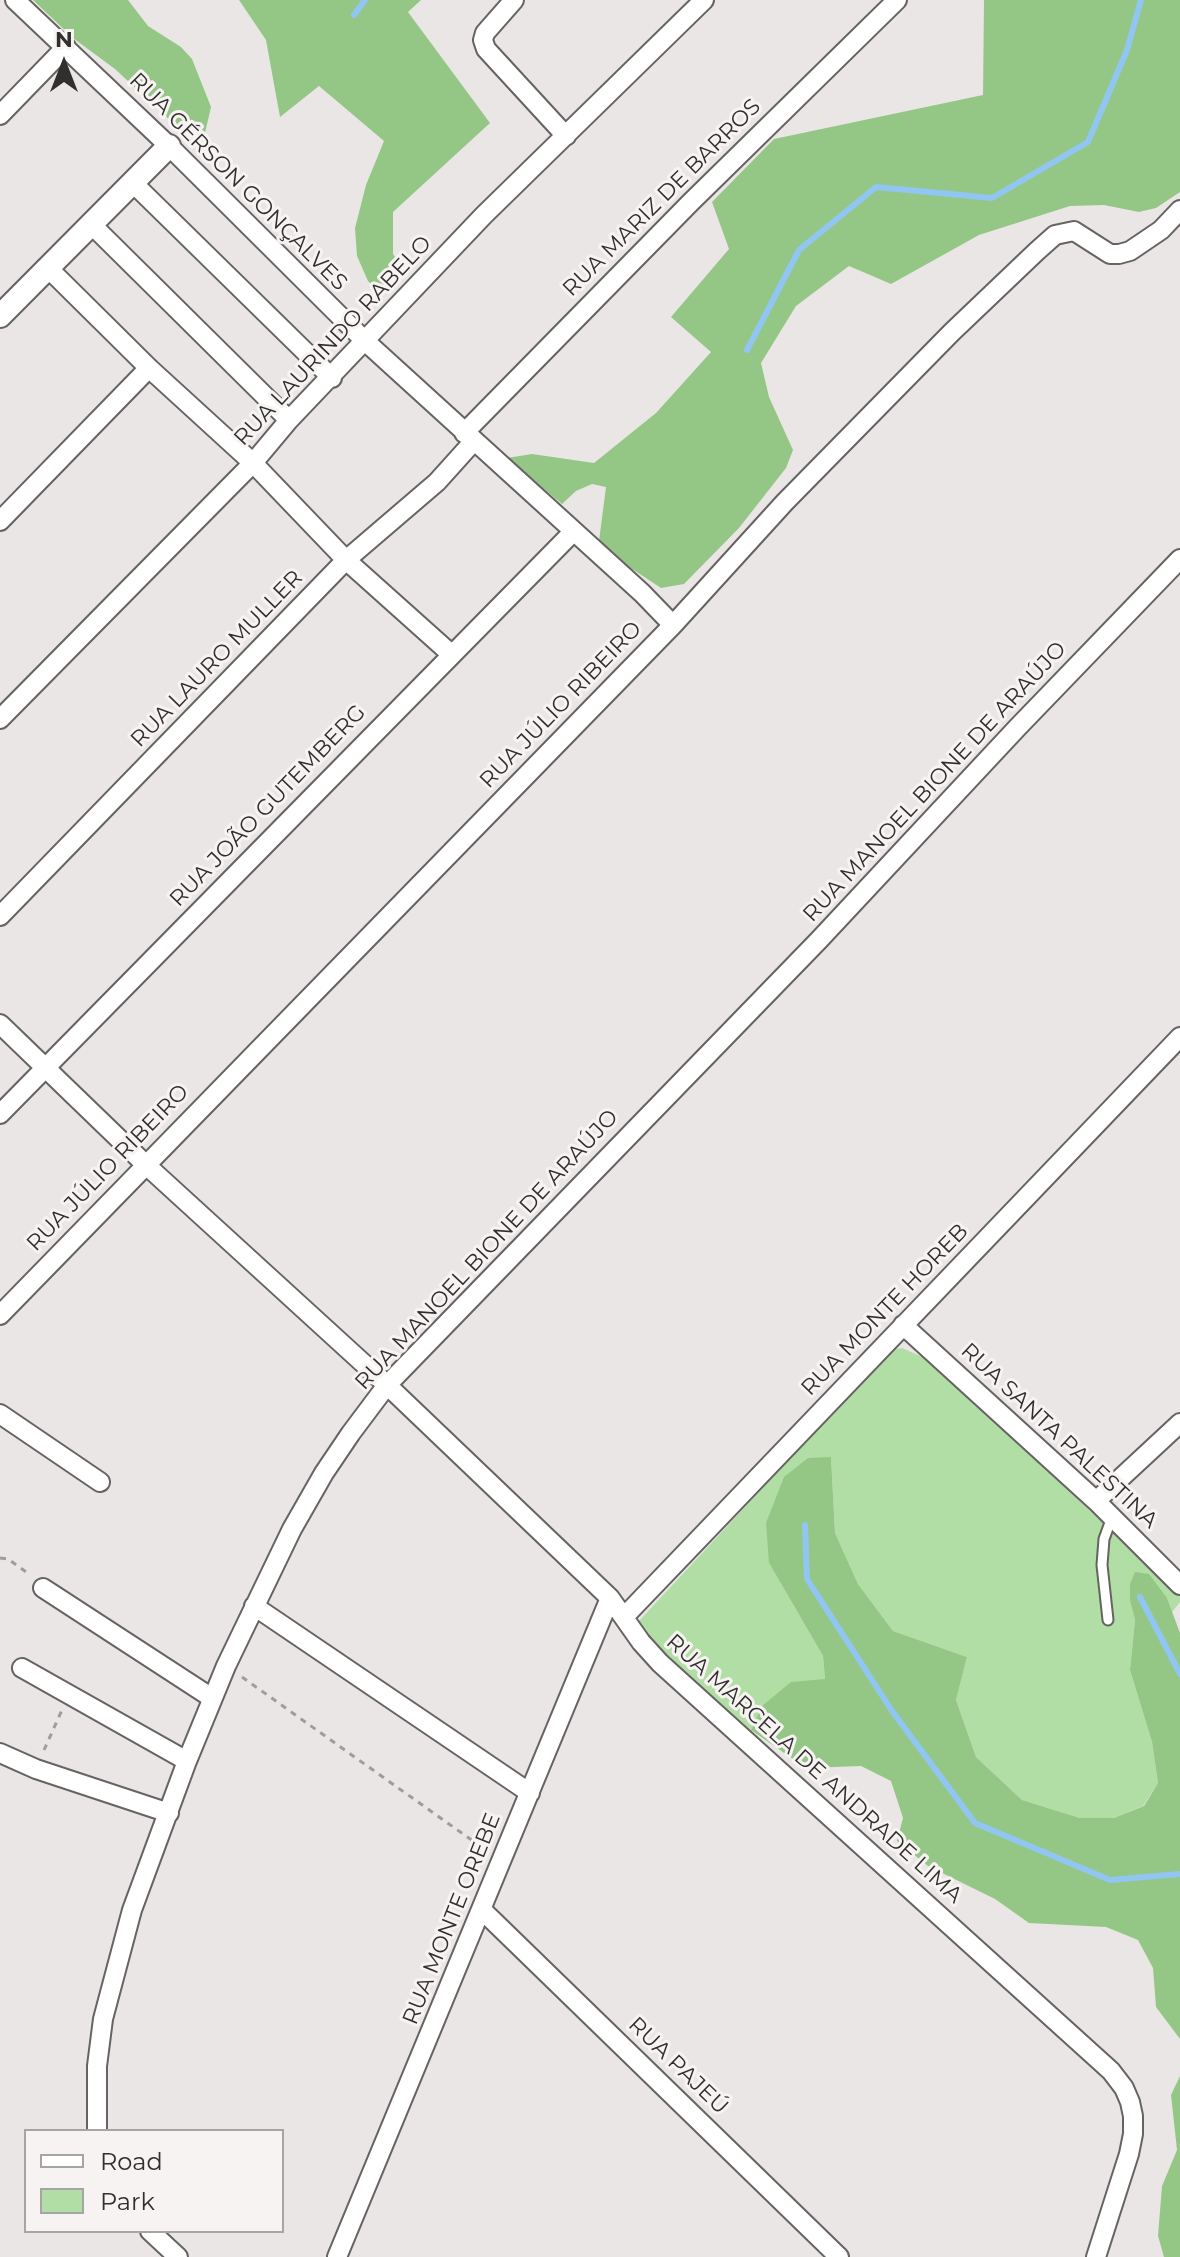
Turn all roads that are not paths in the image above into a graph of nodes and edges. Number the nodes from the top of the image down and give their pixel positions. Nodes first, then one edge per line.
1 (15, 0) edge
2 (514, 0) edge
3 (704, 0) edge
4 (897, 0) edge
5 (66, 47) junction
6 (0, 115) edge
7 (566, 136) junction
8 (169, 146) junction
9 (132, 182) junction
10 (1180, 210) edge
11 (90, 223) junction
12 (47, 267) junction
13 (0, 316) edge
14 (365, 341) junction
15 (149, 368) junction
16 (332, 378) junction
17 (289, 420) junction
18 (469, 438) junction
19 (253, 463) junction
20 (0, 521) edge
21 (573, 532) junction
22 (1180, 559) edge
23 (346, 560) junction
24 (673, 625) junction
25 (451, 654) junction
26 (0, 719) edge
27 (0, 916) edge
28 (0, 1024) edge
29 (1180, 1037) edge
30 (45, 1068) junction
31 (0, 1114) edge
32 (145, 1164) junction
33 (0, 1315) edge
34 (903, 1325) junction
35 (387, 1385) junction
36 (0, 1414) edge
37 (1180, 1423) edge
38 (100, 1482) dead end
39 (1096, 1501) junction
40 (1112, 1517) junction
41 (1180, 1585) edge
42 (43, 1588) road end
43 (610, 1598) junction
44 (254, 1606) junction
45 (624, 1617) junction
46 (1108, 1620) dead end
47 (22, 1668) dead end
48 (212, 1698) junction
49 (0, 1753) edge
50 (187, 1761) junction
51 (530, 1793) junction
52 (169, 1813) junction
53 (482, 1910) junction
54 (97, 2129) edge
55 (152, 2233) edge
56 (342, 2255) edge
57 (178, 2257) edge
58 (839, 2257) edge
59 (1096, 2257) edge

1 - 5 street, RUA GÉRSON GONÇALVES
2 - 7 street
3 - 7 street, RUA LAURINDO RABELO
4 - 18 street, RUA MARIZ DE BARROS
5 - 6 street
5 - 8 street, RUA GÉRSON GONÇALVES
7 - 14 street, RUA LAURINDO RABELO
8 - 9 street
8 - 14 street, RUA GÉRSON GONÇALVES
9 - 11 street
9 - 16 street
10 - 24 street, RUA JÚLIO RIBEIRO
11 - 12 street
11 - 17 street
12 - 13 street
12 - 15 street
14 - 16 street, RUA LAURINDO RABELO
14 - 18 street, RUA GÉRSON GONÇALVES
15 - 19 street
15 - 20 street
16 - 17 street, RUA LAURINDO RABELO
17 - 19 street, RUA LAURINDO RABELO
18 - 21 street, RUA GÉRSON GONÇALVES
18 - 23 street, RUA LAURO MULLER
19 - 23 street
19 - 26 street, RUA LAURINDO RABELO
21 - 24 street, RUA GÉRSON GONÇALVES
21 - 25 street, RUA JOÃO GUTEMBERG
22 - 35 street, RUA MANOEL BIONE DE ARAÚJO
23 - 25 street
23 - 27 street, RUA LAURO MULLER
24 - 32 street, RUA JÚLIO RIBEIRO
25 - 30 street, RUA JOÃO GUTEMBERG
28 - 30 street, RUA MARCELA DE ANDRADE LIMA
29 - 34 street, RUA MONTE HOREB
30 - 31 street, RUA JOÃO GUTEMBERG
30 - 32 street, RUA MARCELA DE ANDRADE LIMA
32 - 33 street, RUA JÚLIO RIBEIRO
32 - 35 street, RUA MARCELA DE ANDRADE LIMA
34 - 39 street, RUA SANTA PALESTINA
34 - 45 street, RUA MONTE HOREB
35 - 43 street, RUA MARCELA DE ANDRADE LIMA
35 - 44 street, RUA MANOEL BIONE DE ARAÚJO
36 - 38 street
37 - 39 street
39 - 40 street, RUA SANTA PALESTINA
40 - 41 street, RUA SANTA PALESTINA
40 - 46 lane
42 - 48 street
43 - 45 street, RUA MARCELA DE ANDRADE LIMA
43 - 51 street, RUA MONTE OREBE
44 - 48 street, RUA MANOEL BIONE DE ARAÚJO
44 - 51 street
45 - 59 street, RUA MARCELA DE ANDRADE LIMA
47 - 50 street
48 - 50 street, RUA MANOEL BIONE DE ARAÚJO
49 - 52 street
50 - 52 street, RUA MANOEL BIONE DE ARAÚJO
51 - 53 street, RUA MONTE OREBE
52 - 54 street, RUA MANOEL BIONE DE ARAÚJO
53 - 56 street, RUA MONTE OREBE
53 - 58 street, RUA PAJEÚ
55 - 57 street

